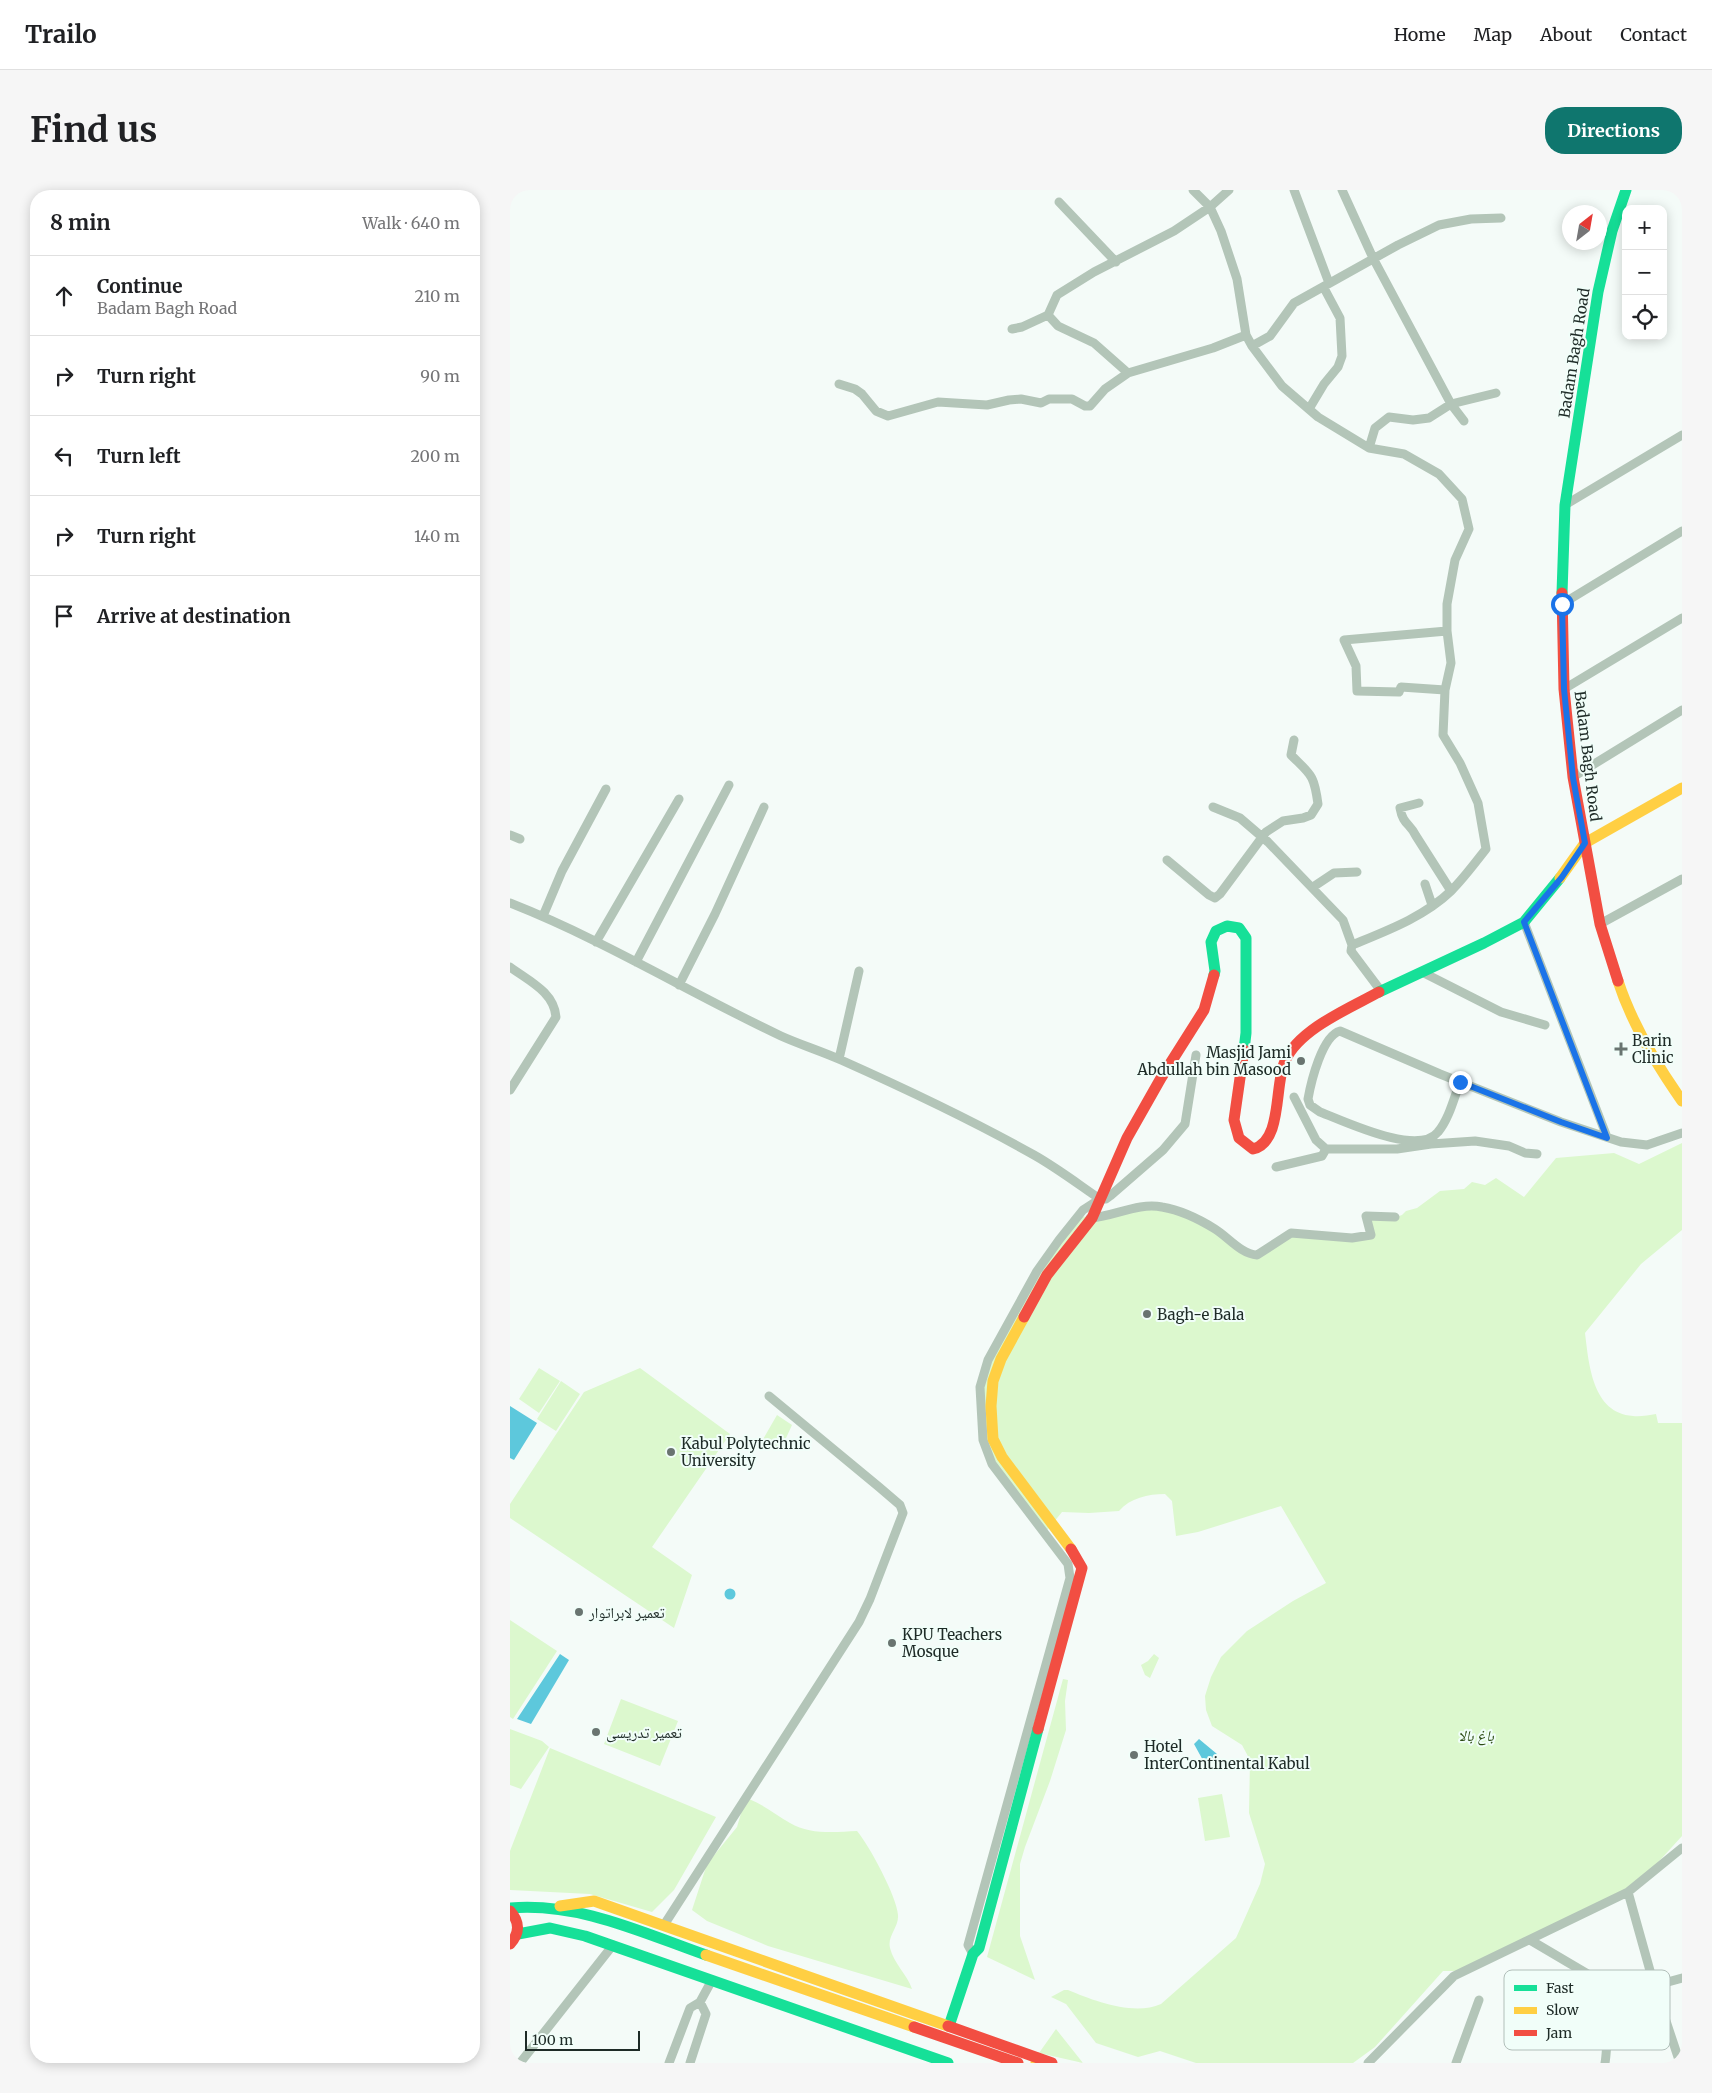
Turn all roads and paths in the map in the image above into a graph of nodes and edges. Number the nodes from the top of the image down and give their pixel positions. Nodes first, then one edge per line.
1 (1194, 190) edge
2 (1229, 190) edge
3 (1294, 190) edge
4 (1342, 190) edge
5 (1626, 190) edge
6 (1059, 202) dead end
7 (1210, 207) junction
8 (1501, 218) dead end
9 (1373, 258) junction
10 (1116, 262) junction
11 (1326, 285) junction
12 (1048, 315) junction
13 (1012, 329) dead end
14 (1246, 335) junction
15 (1252, 346) junction
16 (1128, 373) junction
17 (839, 384) dead end
18 (1496, 393) dead end
19 (1451, 404) junction
20 (1309, 409) junction
21 (1464, 421) dead end
22 (1682, 435) edge
23 (1369, 448) junction
24 (1565, 505) junction
25 (1682, 531) edge
26 (1562, 604) junction
27 (1682, 618) edge
28 (1447, 631) junction
29 (1564, 689) junction
30 (1445, 690) junction
31 (1682, 710) edge
32 (1294, 740) dead end
33 (1573, 778) junction
34 (729, 785) dead end
35 (1682, 788) edge
36 (606, 789) dead end
37 (679, 799) dead end
38 (1419, 803) dead end
39 (764, 807) dead end
40 (1213, 807) dead end
41 (510, 835) edge
42 (1262, 837) junction
43 (520, 839) dead end
44 (1585, 843) junction
45 (1167, 860) dead end
46 (1357, 872) dead end
47 (1682, 879) edge
48 (1424, 884) dead end
49 (1313, 888) junction
50 (1451, 891) junction
51 (510, 903) edge
52 (1432, 905) junction
53 (543, 916) junction
54 (1524, 922) junction
55 (1600, 924) junction
56 (596, 942) junction
57 (1352, 944) junction
58 (636, 962) junction
59 (510, 967) edge
60 (859, 971) dead end
61 (1422, 972) junction
62 (679, 985) junction
63 (1381, 991) junction
64 (1545, 1025) dead end
65 (1196, 1055) dead end
66 (839, 1059) junction
67 (1460, 1082) junction
68 (510, 1090) edge
69 (1294, 1097) dead end
70 (1682, 1101) edge
71 (1682, 1133) edge
72 (1607, 1138) junction
73 (1326, 1149) junction
74 (1537, 1154) dead end
75 (1276, 1167) dead end
76 (1100, 1199) junction
77 (1078, 1216) junction
78 (1396, 1217) dead end
79 (1092, 1218) junction
80 (769, 1396) dead end
81 (1057, 1539) junction
82 (1682, 1849) edge
83 (1628, 1892) junction
84 (552, 1907) junction
85 (510, 1909) edge
86 (664, 1925) junction
87 (518, 1934) junction
88 (1530, 1940) junction
89 (510, 1944) edge
90 (612, 1945) junction
91 (1581, 1970) edge
92 (1650, 1970) edge
93 (712, 1980) junction
94 (1479, 2000) dead end
95 (700, 2002) junction
96 (949, 2026) junction
97 (1670, 2033) edge
98 (988, 2046) junction
99 (1607, 2050) edge
100 (1036, 2061) edge
101 (520, 2063) edge
102 (669, 2063) edge
103 (690, 2063) edge
104 (948, 2063) edge
105 (1018, 2063) edge
106 (1052, 2063) edge
107 (1368, 2063) edge
108 (1456, 2063) edge
109 (1605, 2063) edge
110 (1680, 2063) edge

1 - 7 street
2 - 7 street
3 - 11 street
4 - 9 street
5 - 24 street, Badam Bagh Road
6 - 10 street
7 - 10 street
7 - 14 street
8 - 9 street
9 - 11 street
9 - 19 street
10 - 12 street
11 - 15 street
11 - 20 street
12 - 13 street
12 - 16 street
14 - 15 street
14 - 16 street
15 - 20 street
16 - 17 street
18 - 19 street
19 - 21 street
19 - 23 street
20 - 23 street
22 - 24 street
23 - 28 street
24 - 26 street, Badam Bagh Road
25 - 26 street
26 - 29 street, Badam Bagh Road
27 - 29 street
28 - 30 street
28 - 30 street
29 - 33 street, Badam Bagh Road
30 - 50 street
31 - 33 street
32 - 42 street
33 - 44 street, Badam Bagh Road
34 - 58 street
35 - 44 street
36 - 53 street
37 - 56 street
38 - 50 street
39 - 62 street
40 - 42 street
41 - 43 street
42 - 45 street
42 - 49 street
44 - 54 street
44 - 55 street, Badam Bagh Road
46 - 49 street
47 - 55 street
48 - 52 street
49 - 57 street
50 - 52 street
51 - 53 street
52 - 57 street
53 - 56 street
54 - 61 street
54 - 72 street
55 - 70 street, Badam Bagh Road
56 - 58 street
57 - 63 street
58 - 62 street
59 - 68 street
60 - 66 street
61 - 63 street
61 - 64 street
62 - 66 street
63 - 76 street
65 - 76 street
66 - 76 street
67 - 67 street
67 - 72 street
69 - 73 street
71 - 72 street
73 - 74 street
73 - 75 street
76 - 77 street
76 - 79 street
77 - 79 street
77 - 81 street
78 - 79 street
79 - 81 street
80 - 86 street
81 - 96 street
82 - 83 street
83 - 88 street
83 - 92 street
84 - 85 street
84 - 86 street
84 - 98 street
85 - 87 street
86 - 96 street
87 - 89 street
87 - 90 street
88 - 91 street
88 - 107 street
90 - 93 street
90 - 101 street
93 - 95 street
93 - 104 street
94 - 108 street
95 - 102 street
95 - 103 street
96 - 98 street
97 - 110 street
98 - 100 street
98 - 105 street
99 - 109 street
100 - 106 street

